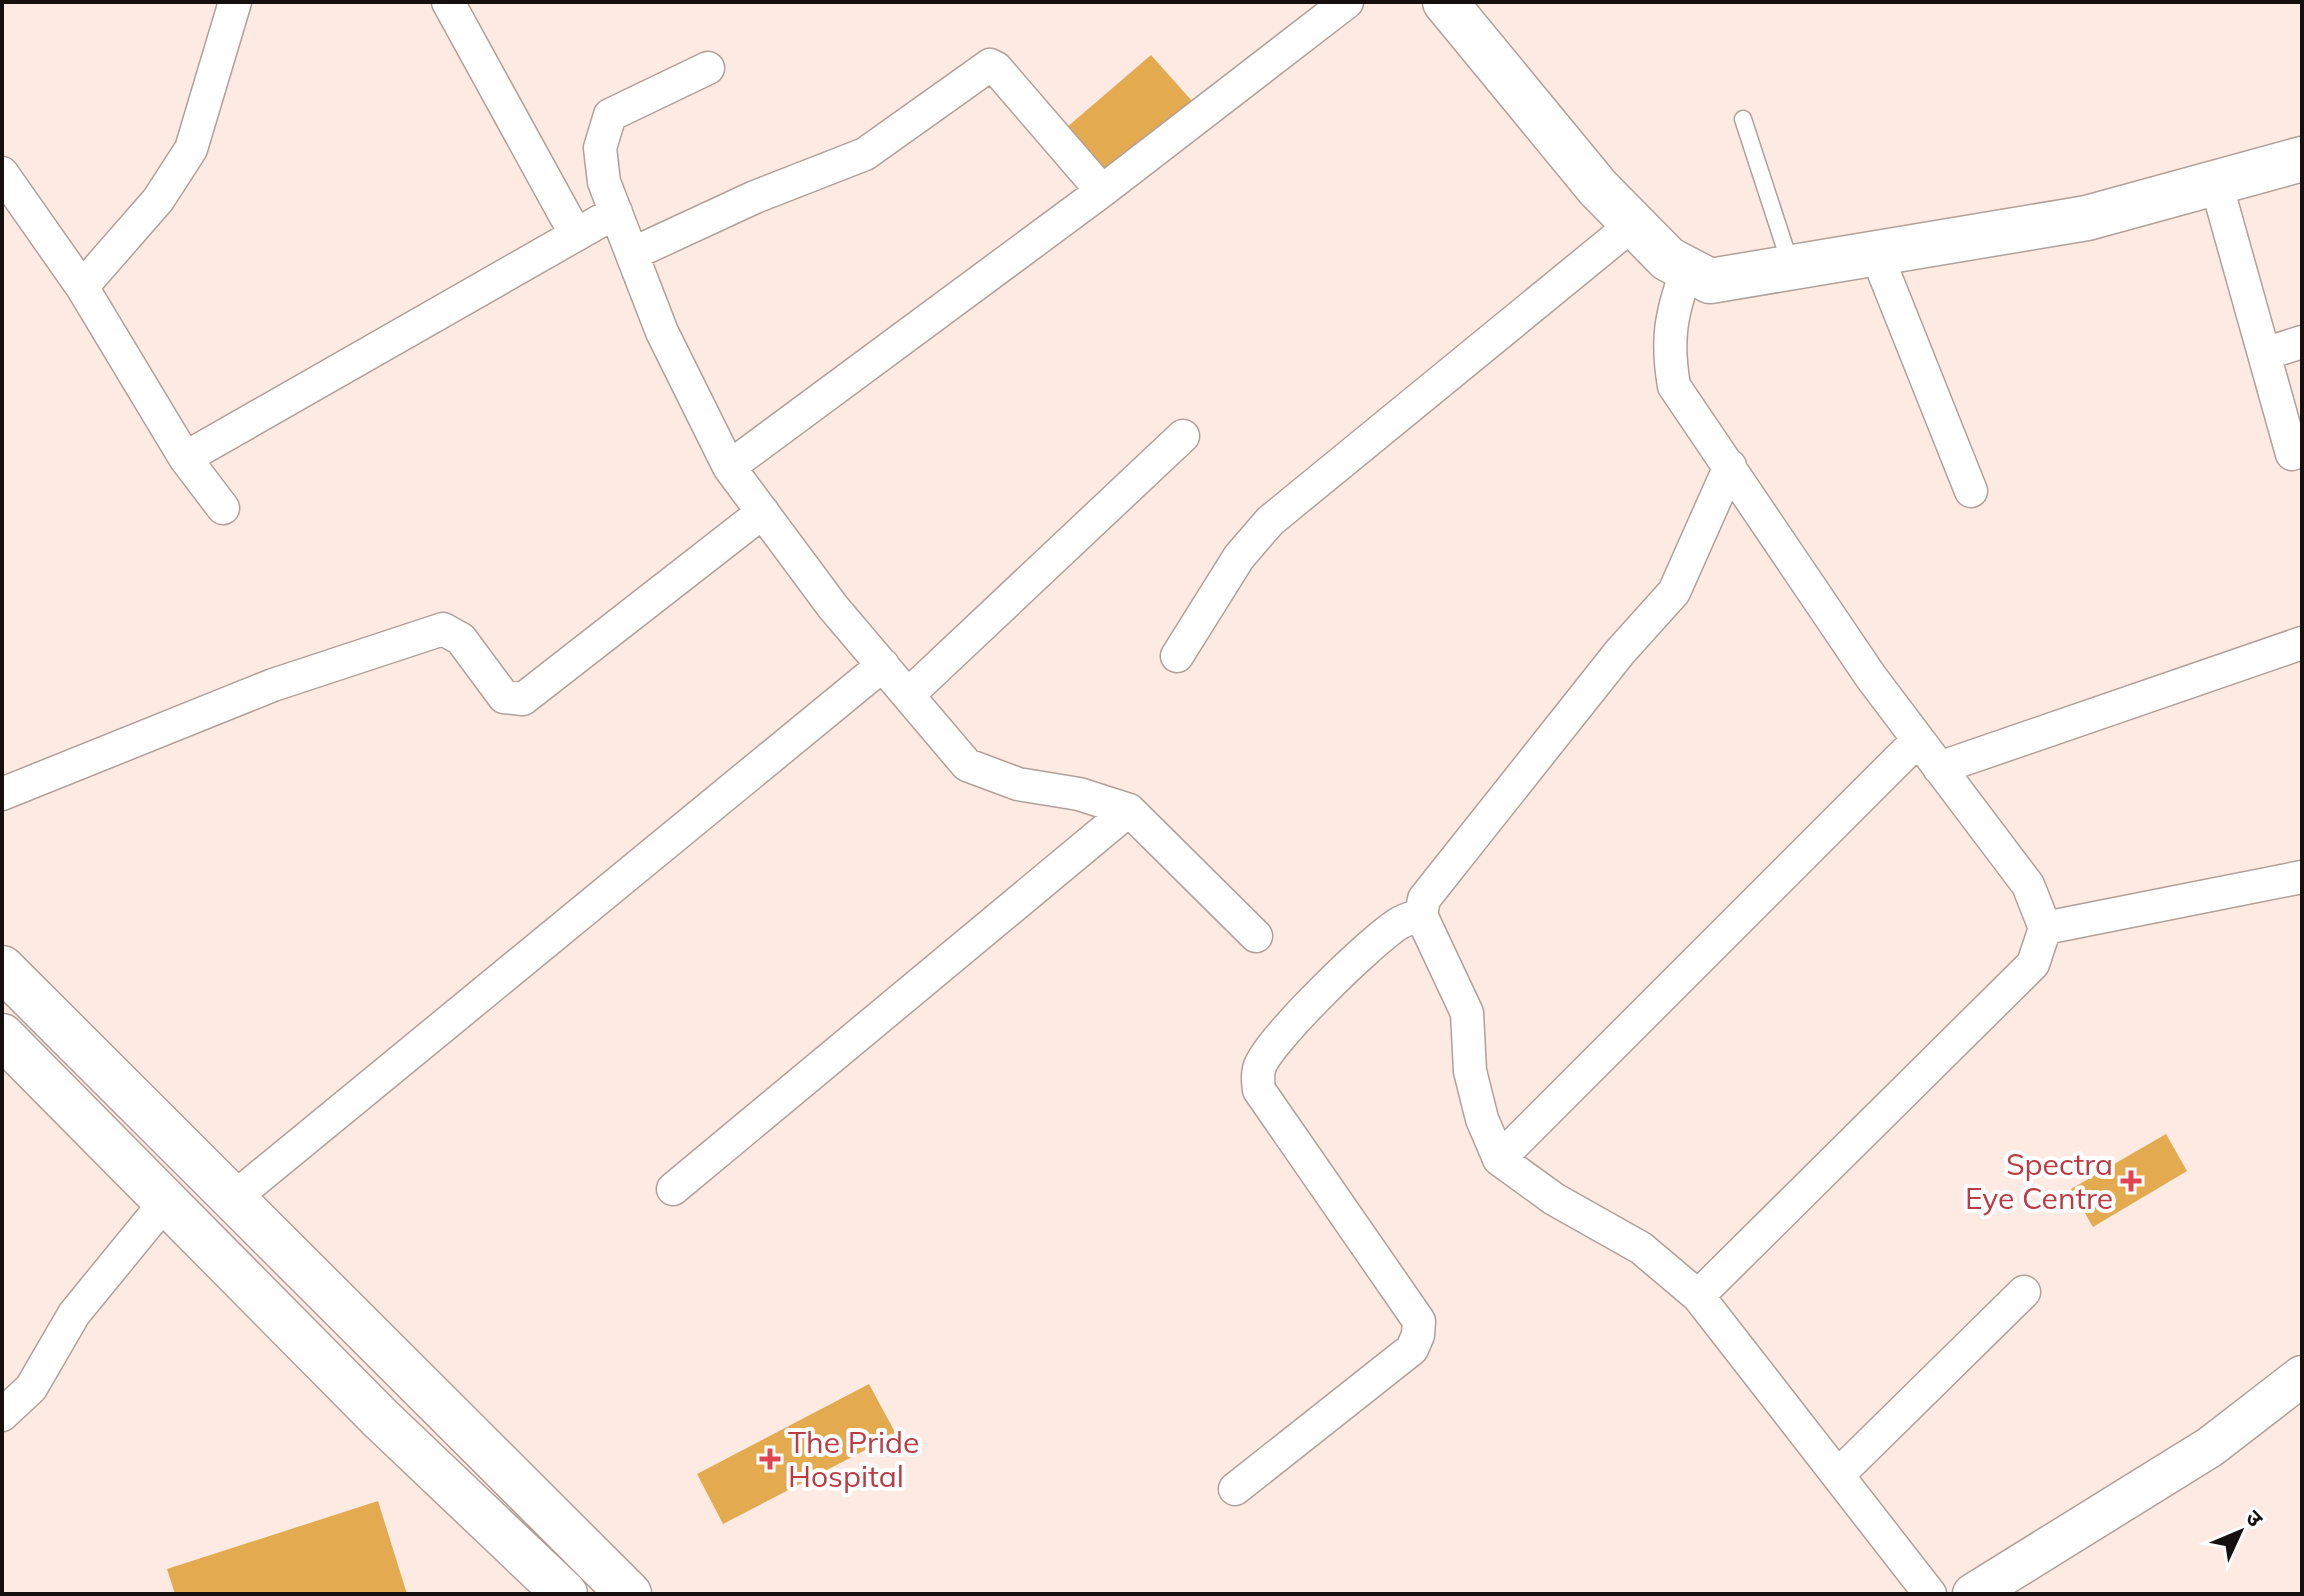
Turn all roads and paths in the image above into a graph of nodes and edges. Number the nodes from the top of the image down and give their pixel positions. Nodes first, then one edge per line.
1 (235, 2) edge
2 (448, 2) edge
3 (1347, 2) edge
4 (1445, 2) edge
5 (708, 68) dead end
6 (1743, 119) dead end
7 (2302, 159) edge
8 (2, 173) edge
9 (2216, 183) junction
10 (1102, 191) junction
11 (616, 212) junction
12 (1633, 224) junction
13 (576, 235) junction
14 (1876, 253) junction
15 (632, 254) junction
16 (1791, 268) junction
17 (1687, 269) junction
18 (82, 287) junction
19 (2302, 342) edge
20 (2264, 354) junction
21 (1183, 436) dead end
22 (2292, 454) dead end
23 (185, 458) junction
24 (1730, 466) junction
25 (729, 467) junction
26 (1971, 491) dead end
27 (223, 508) dead end
28 (763, 512) junction
29 (2302, 643) edge
30 (1177, 656) dead end
31 (883, 665) junction
32 (908, 695) junction
33 (1918, 740) junction
34 (1939, 768) junction
35 (2, 794) edge
36 (1129, 810) junction
37 (2302, 877) edge
38 (1421, 915) junction
39 (2045, 928) junction
40 (1256, 936) dead end
41 (2, 968) edge
42 (2, 1036) edge
43 (1499, 1159) junction
44 (673, 1189) dead end
45 (235, 1197) junction
46 (167, 1200) junction
47 (2024, 1292) dead end
48 (1698, 1296) junction
49 (2302, 1376) edge
50 (2, 1415) edge
51 (1838, 1475) junction
52 (1235, 1489) dead end
53 (584, 1551) junction
54 (560, 1589) edge
55 (629, 1594) edge
56 (1930, 1594) edge
57 (1973, 1594) edge

1 - 18 street
2 - 13 street
3 - 10 street
4 - 12 main road
5 - 11 street
6 - 16 lane
7 - 9 main road
8 - 18 street
9 - 14 main road
9 - 20 street
10 - 15 street
10 - 25 street
11 - 13 street
11 - 15 street
12 - 17 main road
12 - 30 street
13 - 23 street
14 - 16 main road
14 - 26 street
15 - 25 street
16 - 17 main road
17 - 24 street
18 - 23 street
19 - 20 street
20 - 22 street
21 - 32 street
23 - 27 street
24 - 33 street
24 - 38 street
25 - 28 street
28 - 31 street
28 - 35 street
29 - 34 street
31 - 32 street
31 - 45 street
32 - 36 street
33 - 34 street
33 - 43 street
34 - 39 street
36 - 40 street
36 - 44 street
37 - 39 street
38 - 43 street
38 - 52 street
39 - 48 street
41 - 45 main road
42 - 46 main road
43 - 48 street
45 - 53 main road
46 - 50 street
46 - 54 main road
47 - 51 street
48 - 51 street
49 - 57 street
51 - 56 street
53 - 54 main road
53 - 55 main road

